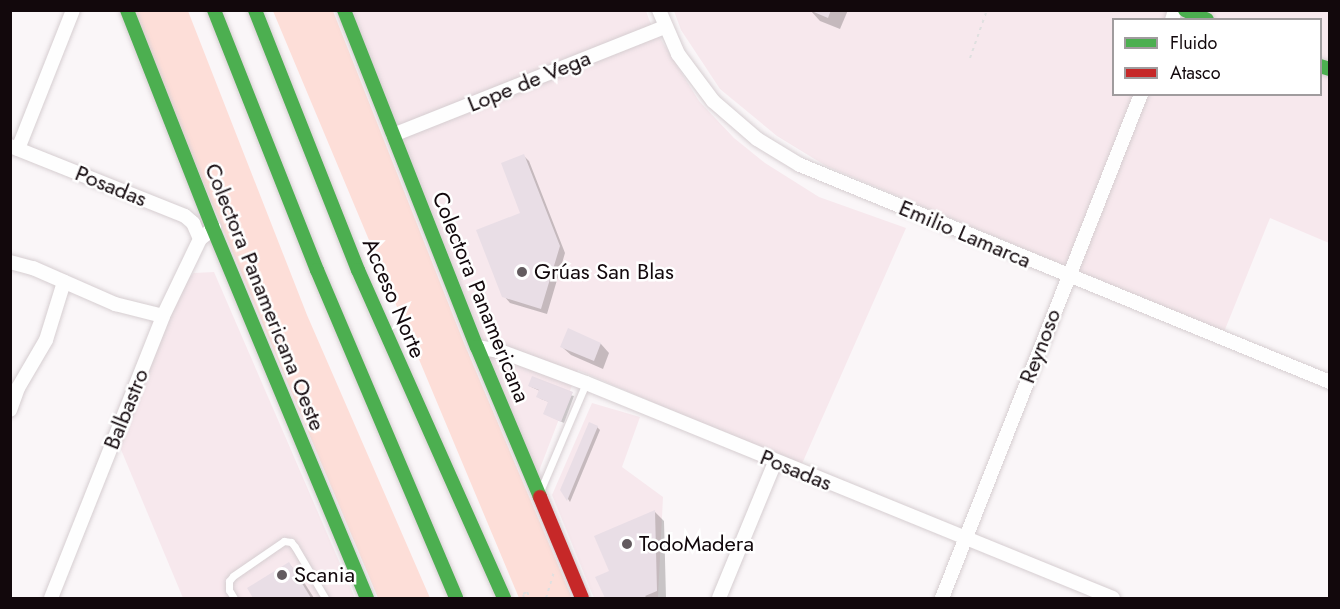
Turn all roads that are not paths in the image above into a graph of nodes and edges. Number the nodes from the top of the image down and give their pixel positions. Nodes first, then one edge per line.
1 (73, 10) edge
2 (127, 10) edge
3 (214, 10) edge
4 (255, 10) edge
5 (344, 10) edge
6 (659, 10) edge
7 (1185, 10) edge
8 (1203, 18) edge
9 (665, 27) junction
10 (1140, 96) edge
11 (393, 135) junction
12 (14, 147) edge
13 (214, 228) junction
14 (200, 239) junction
15 (10, 262) edge
16 (1067, 277) junction
17 (64, 282) junction
18 (163, 316) junction
19 (477, 347) junction
20 (1329, 382) edge
21 (586, 383) junction
22 (10, 410) edge
23 (775, 462) junction
24 (538, 496) junction
25 (966, 539) junction
26 (51, 598) edge
27 (234, 598) edge
28 (325, 598) edge
29 (368, 598) edge
30 (456, 598) edge
31 (504, 598) edge
32 (582, 598) edge
33 (719, 598) edge
34 (942, 598) edge
35 (1113, 598) edge

1 - 12 street
2 - 13 main road, Colectora Panamericana Oeste
3 - 30 main road
4 - 31 main road, Acceso Norte
5 - 11 main road, Colectora Panamericana
6 - 9 street, Emilio Lamarca
7 - 8 main road
9 - 11 street, Lope de Vega
9 - 16 street, Emilio Lamarca
10 - 16 street, Reynoso
11 - 19 main road, Colectora Panamericana
12 - 14 street, Posadas
13 - 14 street, Balbastro
13 - 29 main road, Colectora Panamericana Oeste
14 - 18 street, Balbastro
15 - 17 street
16 - 20 street, Emilio Lamarca
16 - 25 street, Reynoso
17 - 18 street
17 - 22 street
18 - 26 street, Balbastro
19 - 21 street, Posadas
19 - 24 main road, Colectora Panamericana
21 - 23 street, Posadas
21 - 24 lane
23 - 25 street, Posadas
23 - 33 street
24 - 32 main road, Colectora Panamericana
25 - 34 street, Reynoso
25 - 35 street, Posadas
27 - 28 lane

